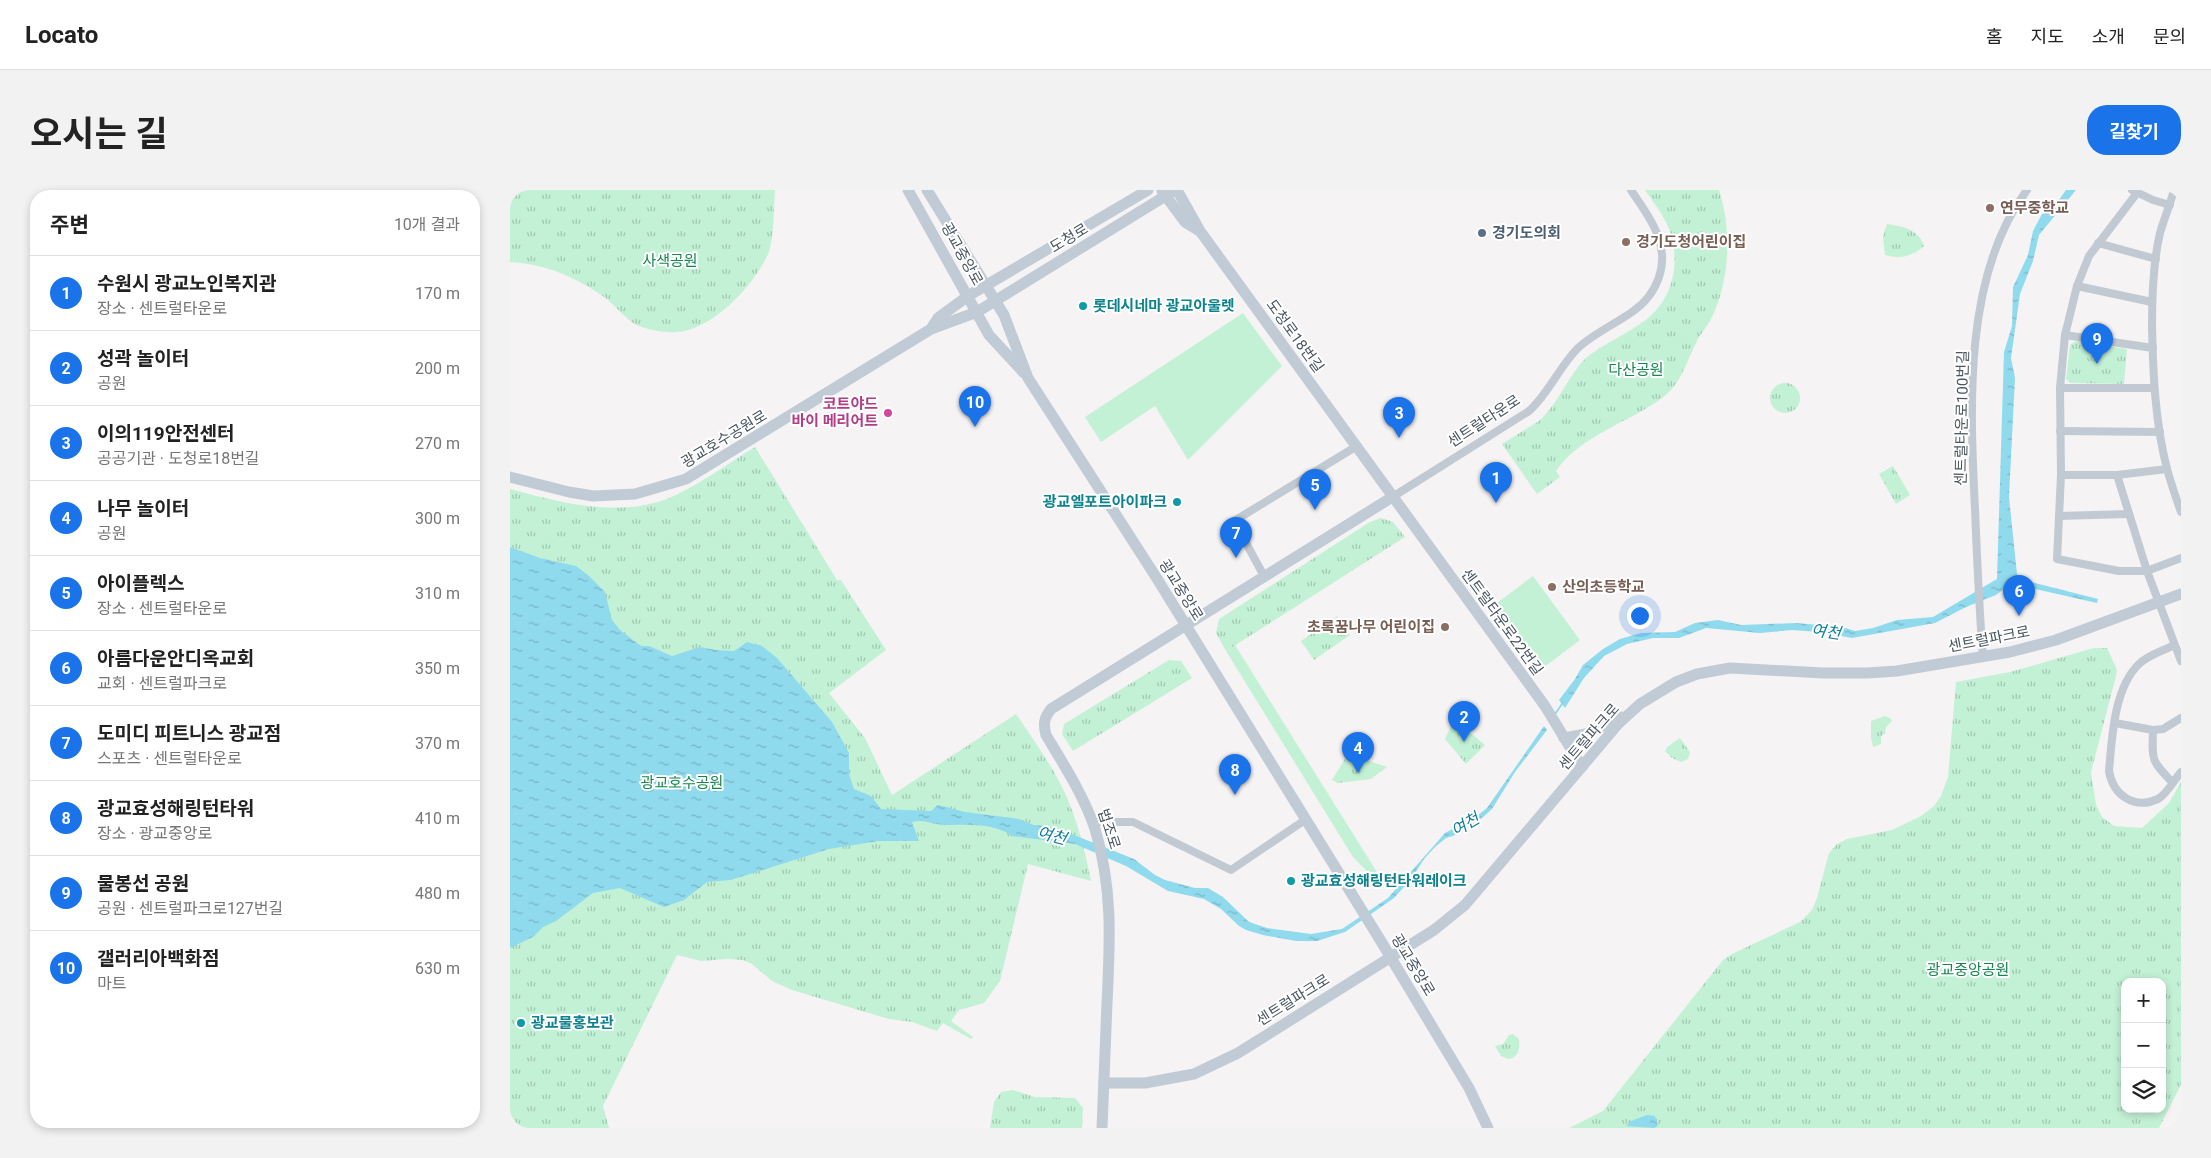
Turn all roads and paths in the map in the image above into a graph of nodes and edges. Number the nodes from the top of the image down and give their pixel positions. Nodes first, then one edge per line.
1 (908, 190) edge
2 (927, 190) edge
3 (1148, 190) edge
4 (1631, 190) edge
5 (2027, 190) edge
6 (2174, 190) edge
7 (1170, 191) edge
8 (2135, 192) edge
9 (2170, 205) junction
10 (2098, 243) junction
11 (2156, 259) junction
12 (987, 285) junction
13 (2077, 286) junction
14 (968, 296) junction
15 (995, 300) junction
16 (2152, 302) junction
17 (977, 312) junction
18 (931, 329) junction
19 (2066, 335) junction
20 (2153, 348) junction
21 (1028, 378) junction
22 (2060, 388) junction
23 (2154, 388) junction
24 (2060, 431) junction
25 (2160, 432) junction
26 (1357, 446) junction
27 (2167, 469) junction
28 (2061, 475) junction
29 (2117, 475) junction
30 (510, 477) edge
31 (1394, 496) junction
32 (2181, 512) edge
33 (2128, 514) junction
34 (2060, 516) junction
35 (2181, 558) edge
36 (2147, 571) junction
37 (1264, 576) junction
38 (2181, 594) edge
39 (2158, 603) junction
40 (1184, 625) junction
41 (2174, 645) junction
42 (1983, 657) junction
43 (2181, 661) edge
44 (1631, 712) junction
45 (2181, 718) edge
46 (2115, 723) junction
47 (2152, 730) junction
48 (1564, 738) junction
49 (1582, 767) junction
50 (2181, 772) edge
51 (2172, 782) junction
52 (1305, 820) junction
53 (1093, 825) junction
54 (1390, 957) junction
55 (1104, 1084) junction
56 (1102, 1128) edge
57 (1488, 1128) edge

1 - 14 street, 광교중앙로
2 - 12 street, 광교중앙로
3 - 12 street, 광교호수공원로
4 - 31 street, 센트럴타운로
5 - 42 street, 센트럴타운로100번길
6 - 9 street
7 - 15 street, 도청로
7 - 26 street, 도청로18번길
8 - 9 street
8 - 10 street
9 - 11 street
10 - 11 street
10 - 13 street
11 - 16 street
12 - 14 street, 광교호수공원로
12 - 15 street, 광교중앙로
13 - 16 street
13 - 19 street
14 - 17 street, 광교중앙로
14 - 18 street, 광교호수공원로
15 - 17 street, 도청로
15 - 21 street, 광교중앙로
16 - 20 street
17 - 18 street, 광교호수공원로
17 - 21 street, 광교중앙로
18 - 30 street, 광교호수공원로
19 - 20 street
19 - 22 street
20 - 23 street
21 - 40 street, 광교중앙로
22 - 23 street
22 - 24 street
23 - 25 street
24 - 25 street
24 - 28 street
25 - 27 street
26 - 31 street, 도청로18번길
26 - 37 street
27 - 29 street
27 - 32 street
28 - 29 street
28 - 34 street
29 - 33 street
31 - 37 street, 센트럴타운로
31 - 48 street, 센트럴타운로22번길
33 - 34 street
33 - 36 street
34 - 36 street
35 - 36 street
36 - 39 street
37 - 40 street, 센트럴타운로
38 - 39 street, 센트럴파크로
39 - 41 street
39 - 42 street, 센트럴파크로
40 - 52 street, 광교중앙로
40 - 53 street, 법조로
41 - 43 street
41 - 46 street
42 - 44 street, 센트럴파크로
44 - 48 street
44 - 49 street, 센트럴파크로
45 - 47 street
46 - 47 street
46 - 51 street
47 - 51 street
48 - 49 street, 센트럴타운로22번길
49 - 54 street, 센트럴파크로
50 - 51 street
52 - 53 street
52 - 54 street, 광교중앙로
53 - 55 street, 법조로
54 - 55 street, 센트럴파크로
54 - 57 street, 광교중앙로
55 - 56 street, 법조로

